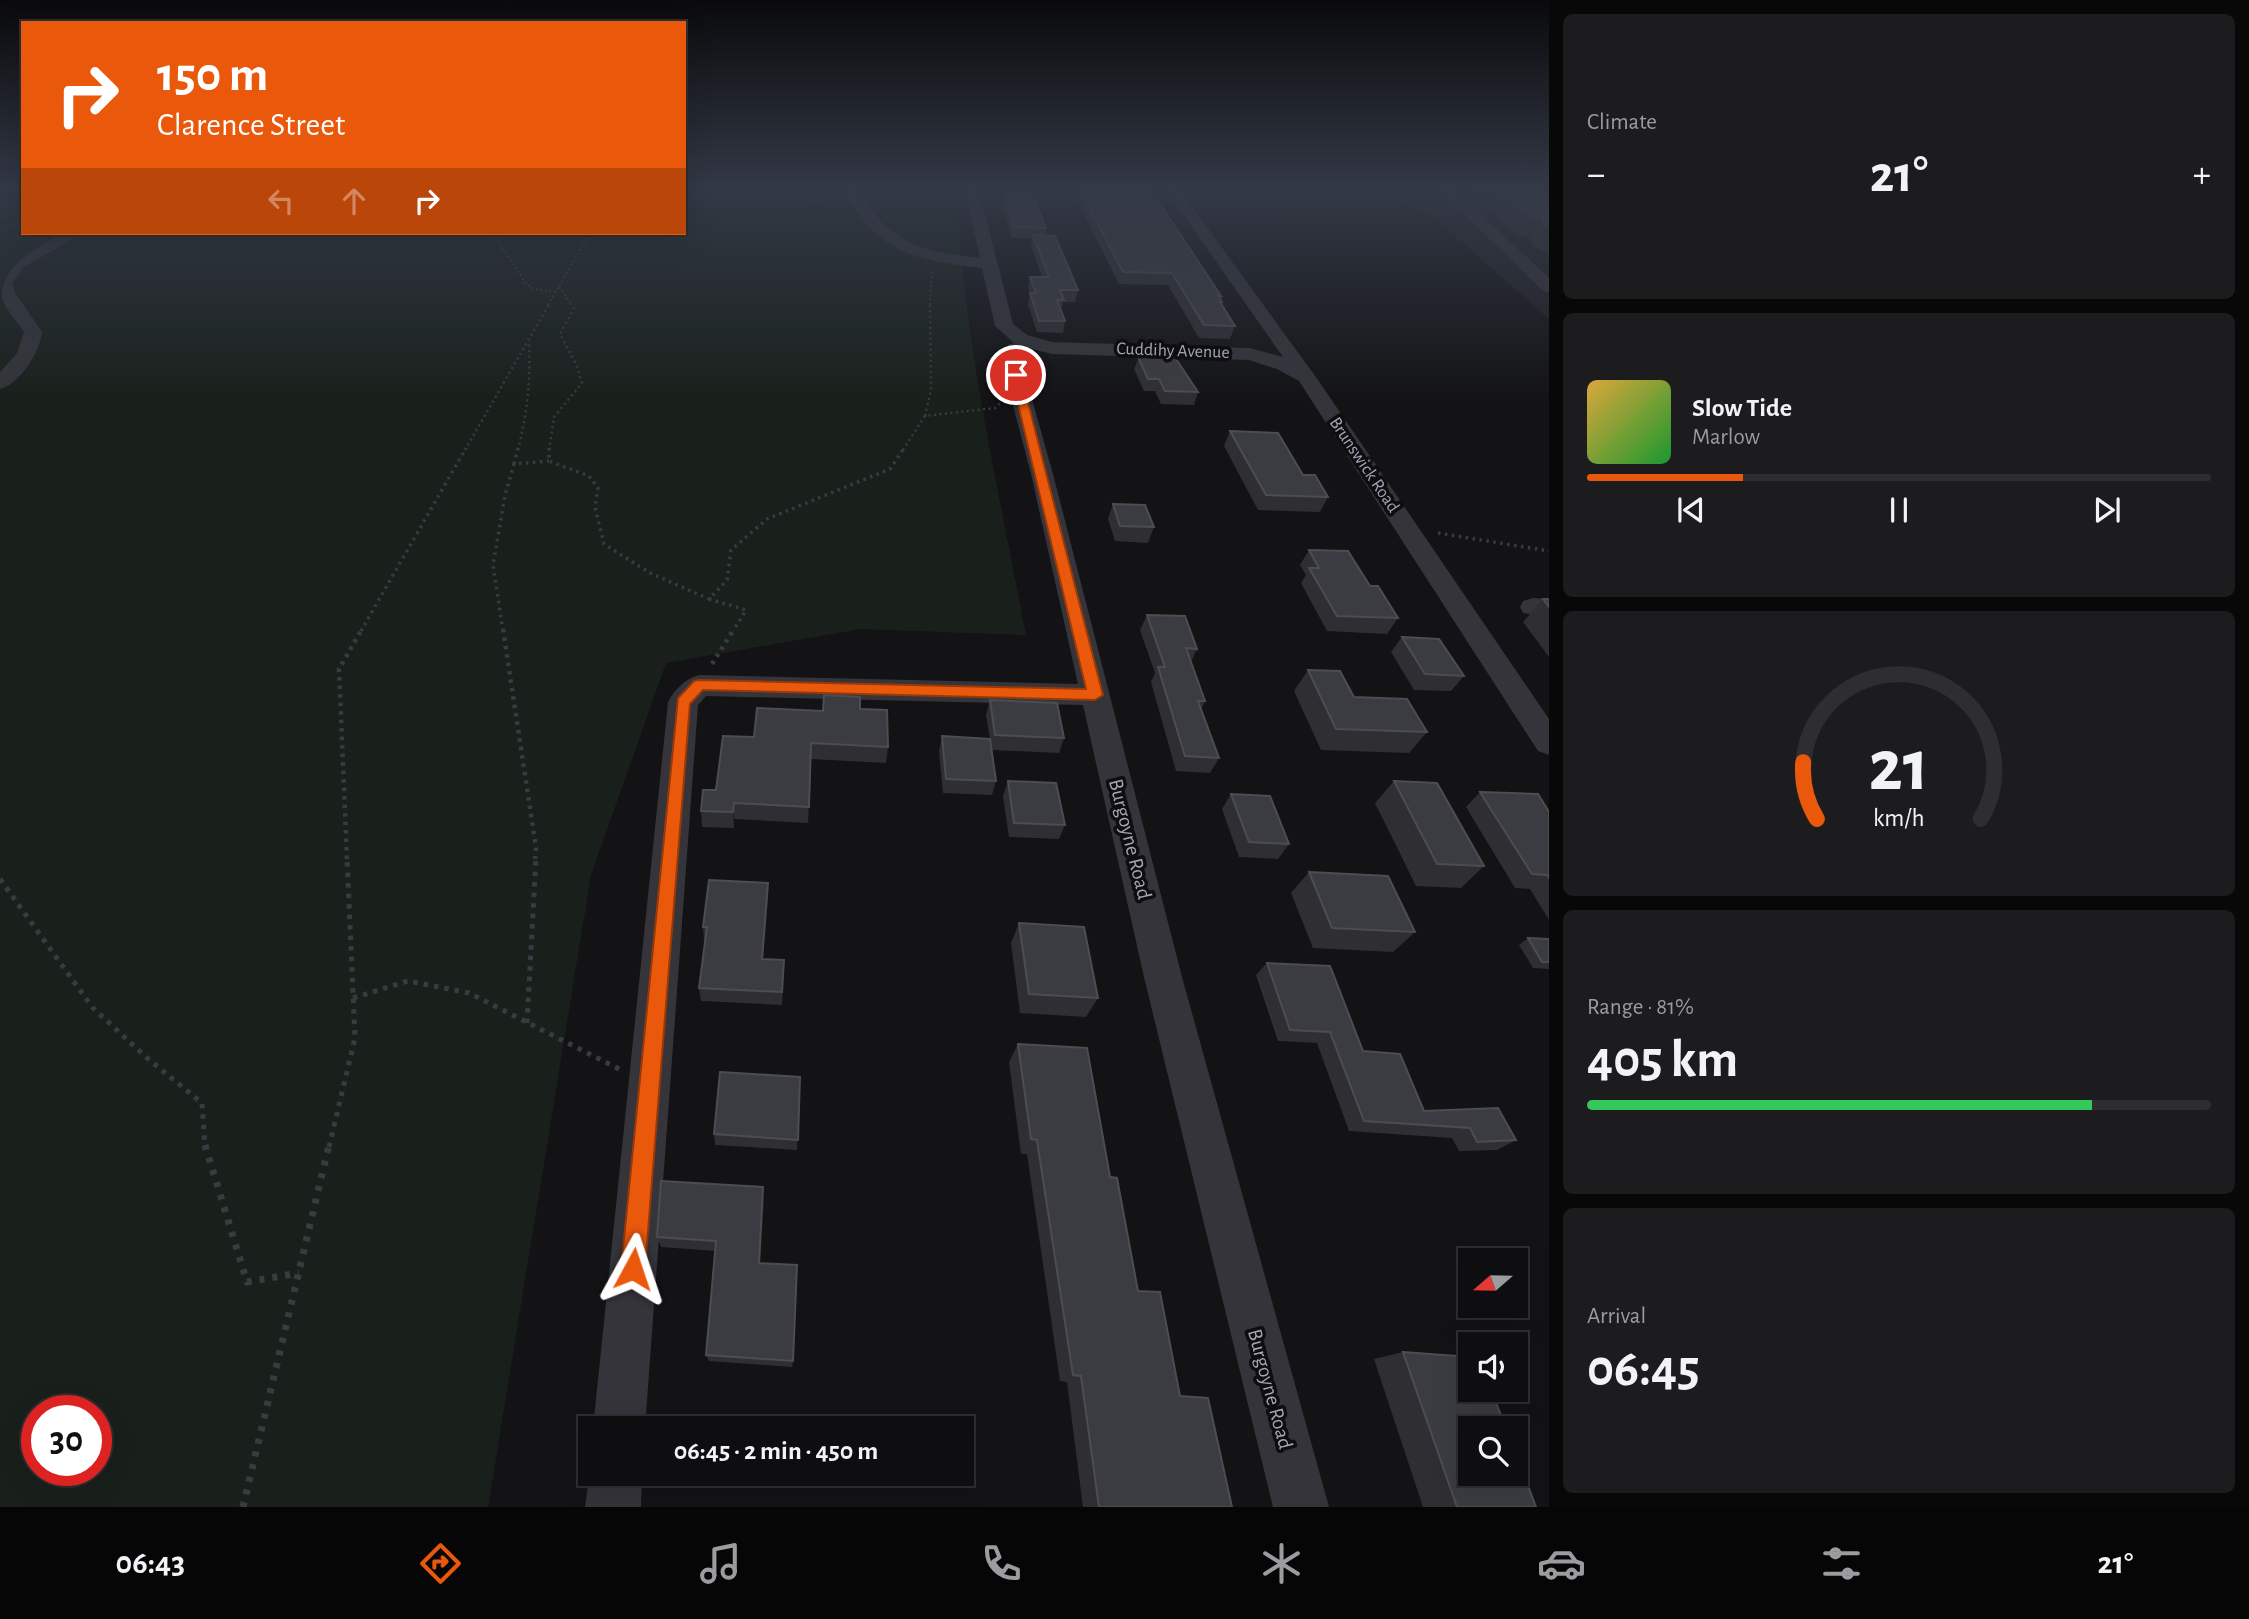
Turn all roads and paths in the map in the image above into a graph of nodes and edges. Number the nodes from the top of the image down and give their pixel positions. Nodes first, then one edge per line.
1 (25, 260) edge
2 (510, 260) edge
3 (574, 260) edge
4 (935, 260) edge
5 (957, 260) edge
6 (988, 260) edge
7 (1223, 260) edge
8 (1521, 260) edge
9 (989, 264) junction
10 (559, 287) junction
11 (1549, 287) edge
12 (556, 292) junction
13 (528, 341) junction
14 (1022, 360) junction
15 (0, 383) edge
16 (1311, 384) junction
17 (925, 416) junction
18 (549, 461) junction
19 (514, 464) junction
20 (1432, 532) dead end
21 (1549, 551) edge
22 (709, 599) junction
23 (699, 685) junction
24 (1095, 695) junction
25 (1549, 743) edge
26 (0, 879) edge
27 (353, 998) junction
28 (527, 1023) junction
29 (650, 1084) junction
30 (299, 1273) junction
31 (621, 1416) edge
32 (614, 1486) edge
33 (243, 1507) edge
34 (612, 1507) edge
35 (1301, 1507) edge

1 - 15 street
2 - 12 path
3 - 10 path
4 - 17 path
5 - 9 street
6 - 9 street
7 - 16 street, Brunswick Road
8 - 11 street
9 - 14 street
10 - 12 path
10 - 18 path
12 - 13 path
13 - 19 path
13 - 27 path
14 - 16 street, Cuddihy Avenue
14 - 17 path
14 - 24 street, Burgoyne Road
16 - 25 street, Brunswick Road
17 - 22 path
18 - 19 path
18 - 22 path
19 - 28 path
20 - 21 path
22 - 23 path
23 - 24 street
23 - 29 street
24 - 35 street, Burgoyne Road
26 - 30 path
27 - 28 path
27 - 30 path
28 - 29 path
29 - 31 street
30 - 33 path
32 - 34 street

